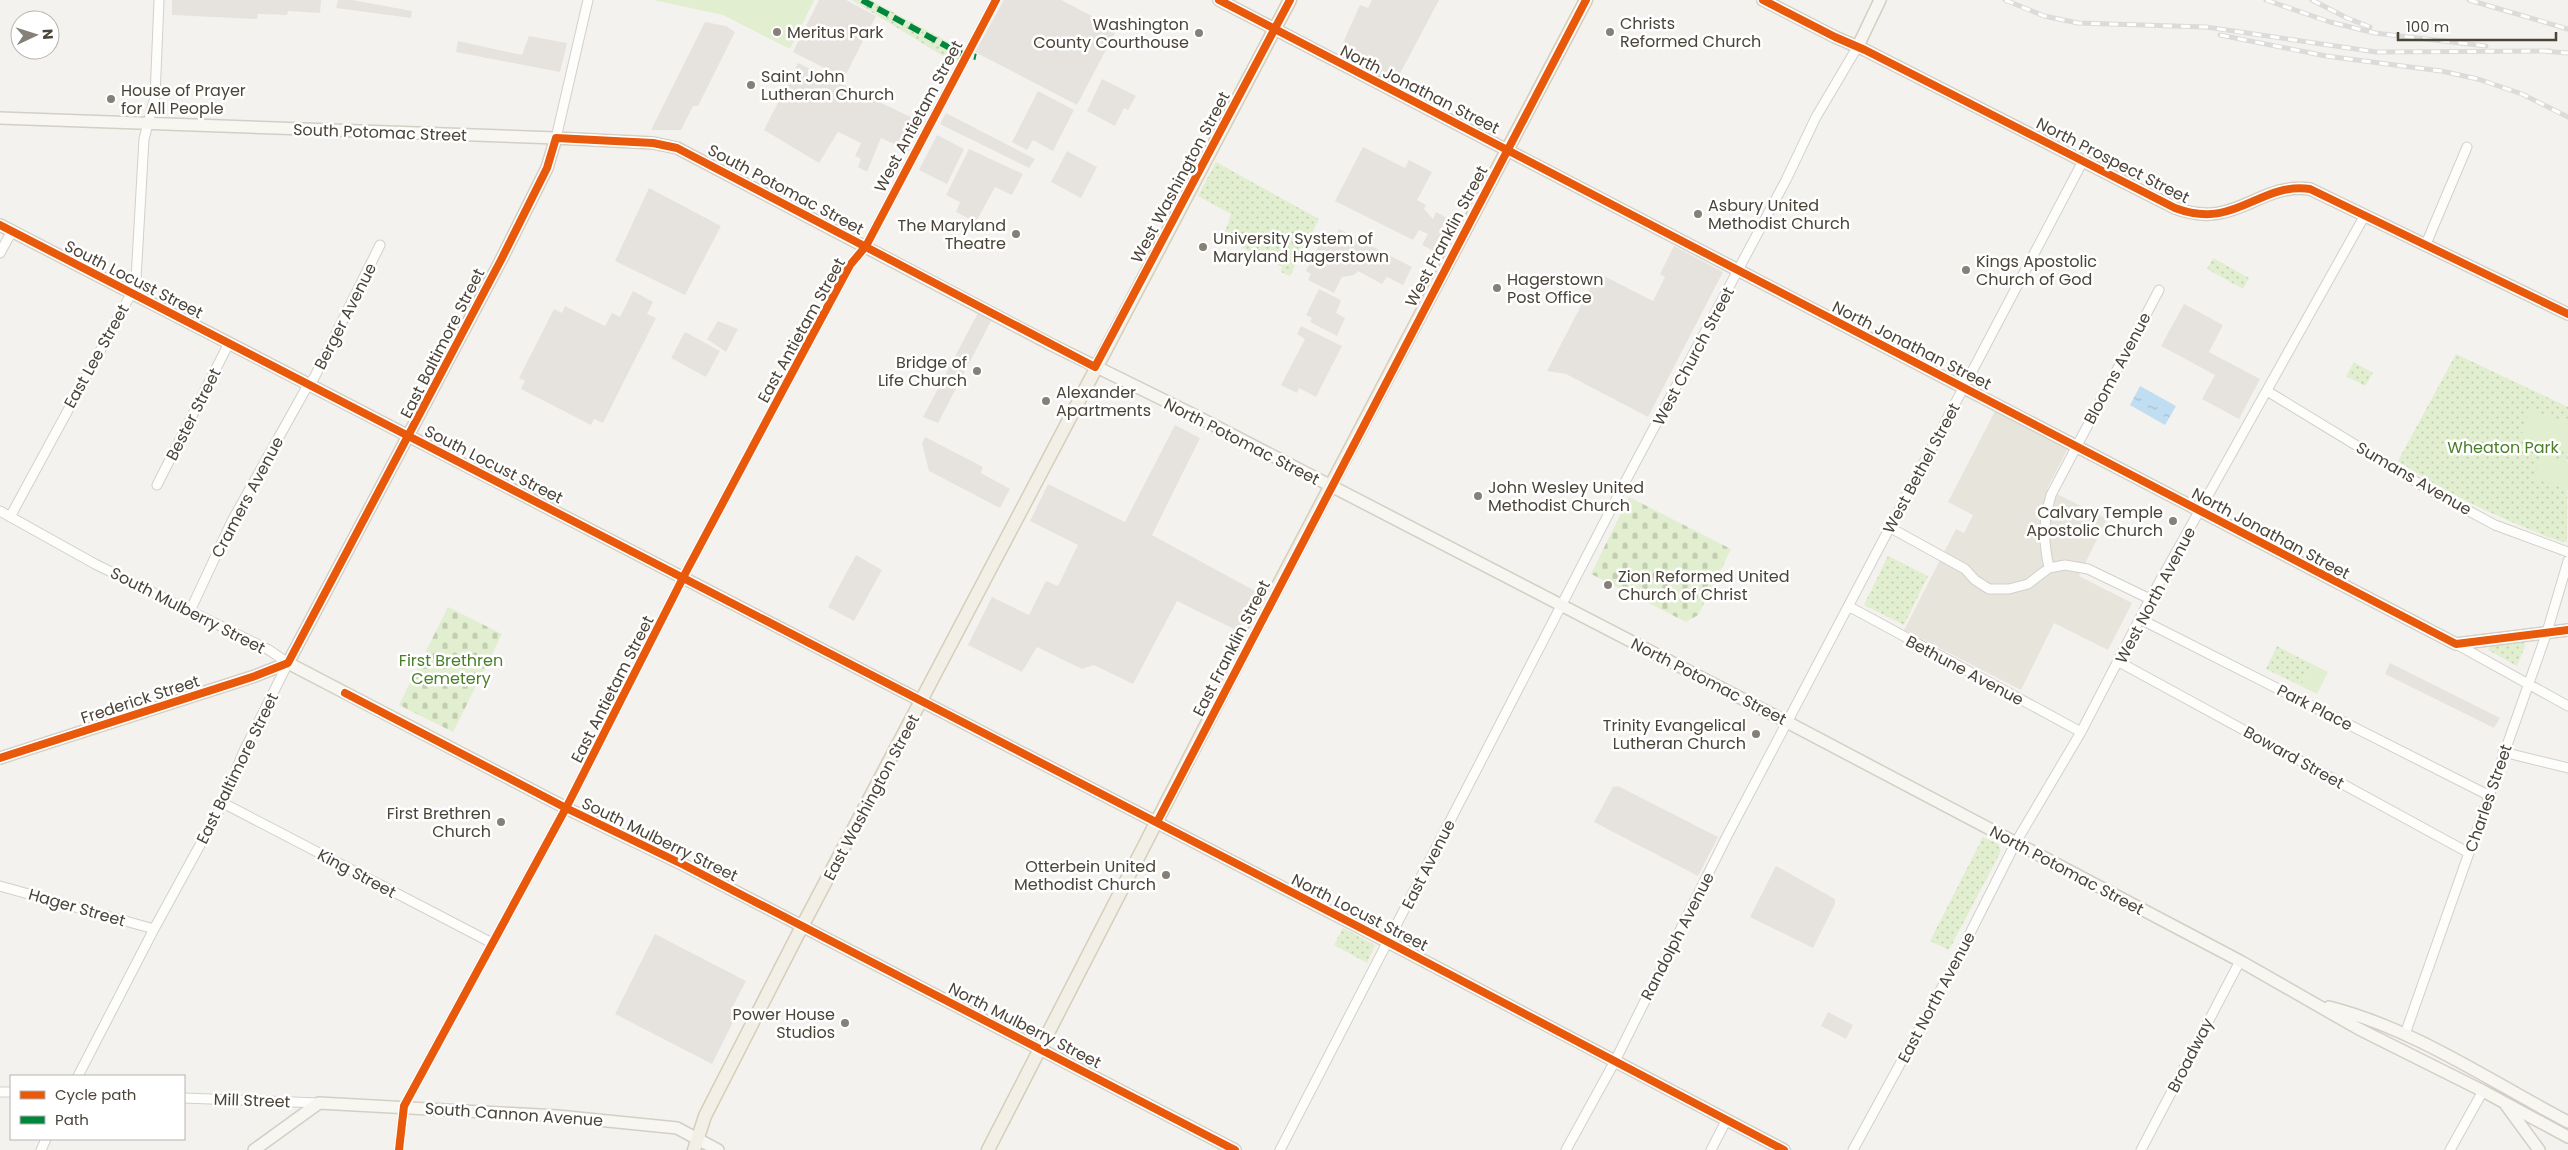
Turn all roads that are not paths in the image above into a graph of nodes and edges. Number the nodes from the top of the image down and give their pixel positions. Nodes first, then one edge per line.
1 (159, 0) edge
2 (588, 0) edge
3 (996, 0) edge
4 (1219, 0) edge
5 (1290, 0) edge
6 (1586, 0) edge
7 (1763, 0) edge
8 (1880, 0) edge
9 (1274, 29) junction
10 (1858, 46) junction
11 (0, 118) edge
12 (148, 123) junction
13 (556, 138) junction
14 (2468, 147) dead end
15 (1507, 150) junction
16 (2083, 160) junction
17 (2365, 215) junction
18 (0, 225) edge
19 (12, 231) junction
20 (2426, 244) junction
21 (380, 245) dead end
22 (866, 246) junction
23 (0, 253) edge
24 (1738, 271) junction
25 (2159, 290) dead end
26 (130, 294) junction
27 (2568, 314) edge
28 (229, 343) junction
29 (1095, 367) junction
30 (308, 385) junction
31 (1964, 388) junction
32 (2267, 391) junction
33 (410, 436) junction
34 (2075, 446) junction
35 (157, 485) dead end
36 (1331, 486) junction
37 (0, 511) edge
38 (2200, 511) junction
39 (10, 517) junction
40 (1889, 527) junction
41 (2568, 552) edge
42 (2568, 560) edge
43 (2049, 568) junction
44 (684, 578) junction
45 (2150, 599) junction
46 (1562, 605) junction
47 (1850, 607) junction
48 (190, 610) junction
49 (2140, 619) junction
50 (2568, 630) edge
51 (2547, 632) junction
52 (2456, 644) junction
53 (2119, 662) junction
54 (288, 663) junction
55 (2527, 682) junction
56 (921, 702) junction
57 (2568, 706) edge
58 (1787, 722) junction
59 (2081, 732) junction
60 (2504, 752) junction
61 (0, 758) edge
62 (2568, 768) edge
63 (2490, 796) junction
64 (223, 802) junction
65 (566, 808) junction
66 (1157, 822) junction
67 (2016, 842) junction
68 (2470, 853) junction
69 (0, 886) edge
70 (802, 926) junction
71 (154, 929) junction
72 (1388, 942) junction
73 (492, 943) junction
74 (2240, 961) junction
75 (2318, 1004) junction
76 (2405, 1034) junction
77 (1040, 1048) junction
78 (1614, 1061) junction
79 (79, 1075) edge
80 (2483, 1091) junction
81 (185, 1098) edge
82 (2503, 1102) junction
83 (319, 1103) junction
84 (404, 1106) junction
85 (1727, 1118) junction
86 (2568, 1122) edge
87 (696, 1137) junction
88 (2568, 1137) edge
89 (254, 1150) edge
90 (399, 1150) edge
91 (694, 1150) edge
92 (718, 1150) edge
93 (988, 1150) edge
94 (1235, 1150) edge
95 (1280, 1150) edge
96 (1566, 1150) edge
97 (1711, 1150) edge
98 (1784, 1150) edge
99 (1853, 1150) edge
100 (2141, 1150) edge
101 (2450, 1150) edge
102 (2539, 1150) edge

1 - 12 street, East Lee Street
2 - 13 street
3 - 22 street, West Antietam Street
4 - 9 main road, North Jonathan Street
5 - 9 main road, West Washington Street
6 - 15 main road, West Franklin Street
7 - 10 main road, North Prospect Street
8 - 10 main road, West Church Street
9 - 15 main road, North Jonathan Street
9 - 29 main road, West Washington Street
10 - 16 main road, North Prospect Street
10 - 24 street, West Church Street
11 - 12 main road, South Potomac Street
12 - 13 main road, South Potomac Street
12 - 26 street, East Lee Street
13 - 22 main road, South Potomac Street
13 - 33 main road, East Baltimore Street
14 - 20 street
15 - 24 main road, North Jonathan Street
15 - 36 main road, West Franklin Street
16 - 17 main road, North Prospect Street
16 - 31 street, West Bethel Street
17 - 20 main road, North Prospect Street
17 - 32 street, West North Avenue
18 - 19 main road, South Locust Street
19 - 23 street
19 - 26 main road, South Locust Street
20 - 27 main road, North Prospect Street
21 - 30 street, Berger Avenue
22 - 29 main road, South Potomac Street
22 - 44 street, East Antietam Street
24 - 31 main road, North Jonathan Street
24 - 46 street, West Church Street
25 - 34 street, Blooms Avenue
26 - 28 main road, South Locust Street
26 - 39 street, East Lee Street
28 - 30 main road, South Locust Street
28 - 35 street, Bester Street
29 - 36 main road, North Potomac Street
29 - 56 main road, East Washington Street
30 - 33 main road, South Locust Street
30 - 48 street, Cramers Avenue
31 - 34 main road, North Jonathan Street
31 - 40 street, West Bethel Street
32 - 38 street, West North Avenue
32 - 41 street, Sumans Avenue
33 - 44 main road, South Locust Street
33 - 54 main road, East Baltimore Street
34 - 38 main road, North Jonathan Street
34 - 43 street, Blooms Avenue
36 - 46 main road, North Potomac Street
36 - 66 main road, East Franklin Street
37 - 39 street, South Mulberry Street
38 - 45 street, West North Avenue
38 - 52 main road, North Jonathan Street
39 - 48 street, South Mulberry Street
40 - 43 street
40 - 47 street, West Bethel Street
42 - 51 street, Charles Street
43 - 45 street
44 - 56 main road, South Locust Street
44 - 65 street, East Antietam Street
45 - 49 street, West North Avenue
46 - 58 main road, North Potomac Street
46 - 72 street, East Avenue
47 - 58 street, West Bethel Street
47 - 59 street, Bethune Avenue
48 - 54 street, South Mulberry Street
49 - 53 street, West North Avenue
49 - 63 street, Park Place
50 - 51 main road
51 - 52 main road
51 - 55 street, Charles Street
52 - 55 street, North Jonathan Street
53 - 59 street, West North Avenue
53 - 68 street, Boward Street
54 - 61 main road, Frederick Street
54 - 64 street, East Baltimore Street
54 - 65 main road, South Mulberry Street
55 - 57 street, North Jonathan Street
55 - 60 street, Charles Street
56 - 66 main road, North Locust Street
56 - 70 main road, East Washington Street
58 - 67 main road, North Potomac Street
58 - 78 street, Randolph Avenue
59 - 67 street, West North Avenue
60 - 62 street
60 - 63 street, Charles Street
63 - 68 street, Charles Street
64 - 71 street, East Baltimore Street
64 - 73 street, King Street
65 - 70 main road, South Mulberry Street
65 - 73 street, East Antietam Street
66 - 72 main road, North Locust Street
66 - 77 main road, East Franklin Street
67 - 74 main road, North Potomac Street
67 - 99 street, East North Avenue
68 - 76 street, Charles Street
69 - 71 street, Hager Street
70 - 77 main road, North Mulberry Street
70 - 87 main road, East Washington Street
71 - 79 street, East Baltimore Street
72 - 78 main road, North Locust Street
72 - 95 street, East Avenue
73 - 84 street, East Antietam Street
74 - 75 main road, North Potomac Street
74 - 100 street, Broadway
75 - 76 main road, North Potomac Street
75 - 80 main road, North Potomac Street
76 - 86 main road, North Potomac Street
77 - 93 main road, East Franklin Street
77 - 94 main road, North Mulberry Street
78 - 85 main road, North Locust Street
78 - 96 street, Randolph Avenue
80 - 82 main road, North Potomac Street
80 - 101 street
81 - 83 street, Mill Street
82 - 88 main road, North Potomac Street
82 - 102 main road
83 - 84 main road, South Cannon Avenue
83 - 89 main road
84 - 87 main road, South Cannon Avenue
84 - 90 street, East Antietam Street
85 - 97 street
85 - 98 main road, North Locust Street
87 - 91 main road, East Washington Street
87 - 92 main road, South Cannon Avenue

